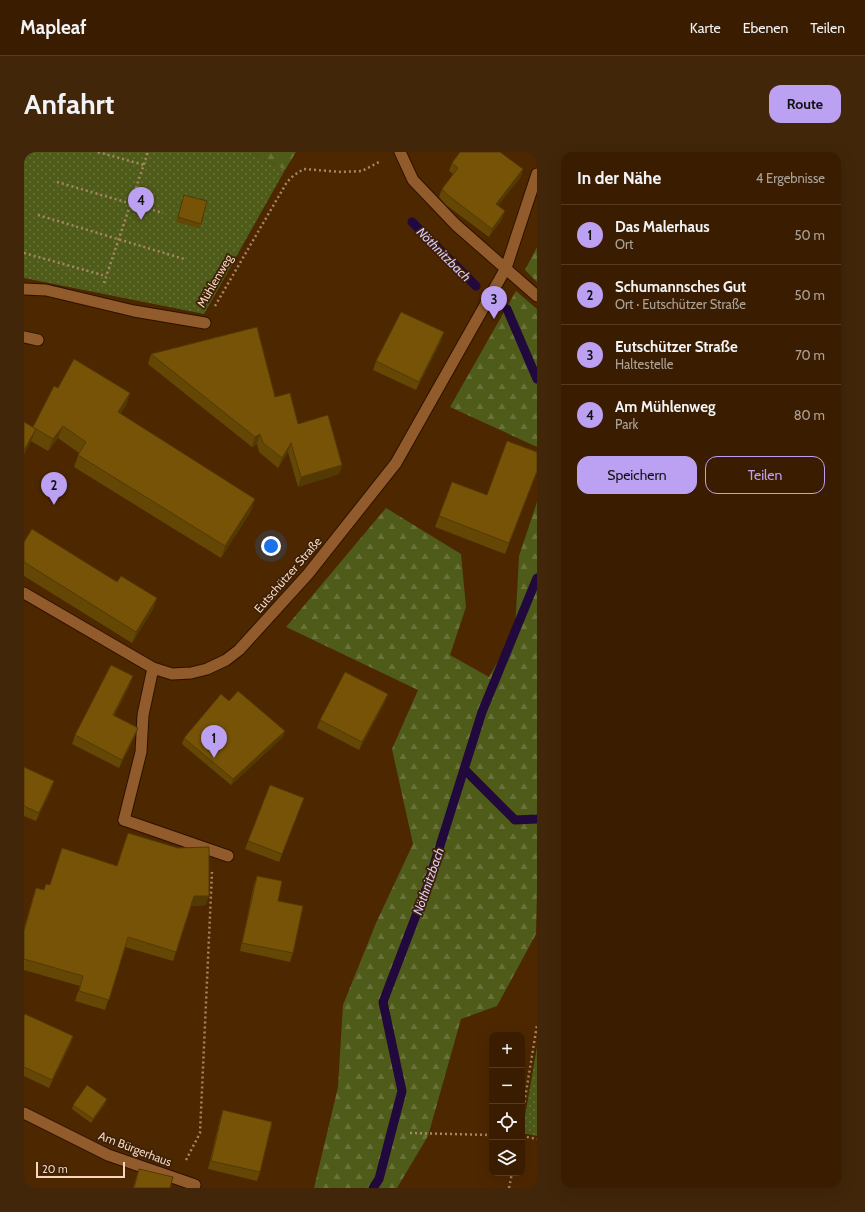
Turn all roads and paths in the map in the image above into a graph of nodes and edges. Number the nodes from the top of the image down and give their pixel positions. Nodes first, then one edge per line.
1 (98, 152) edge
2 (148, 152) edge
3 (400, 152) edge
4 (144, 165) junction
5 (362, 171) dead end
6 (537, 174) edge
7 (57, 182) dead end
8 (131, 202) junction
9 (163, 213) dead end
10 (38, 215) dead end
11 (119, 240) junction
12 (24, 252) edge
13 (184, 259) dead end
14 (506, 268) junction
15 (106, 276) junction
16 (24, 289) edge
17 (537, 296) edge
18 (98, 302) junction
19 (205, 323) joint
20 (24, 337) edge
21 (38, 340) dead end
22 (24, 593) edge
23 (153, 668) junction
24 (213, 851) junction
25 (228, 856) dead end
26 (537, 1025) edge
27 (524, 1104) edge
28 (24, 1113) edge
29 (410, 1132) dead end
30 (489, 1135) edge
31 (525, 1137) edge
32 (537, 1139) edge
33 (511, 1176) edge
34 (177, 1178) junction
35 (195, 1185) dead end
36 (509, 1188) edge

1 - 4 path
2 - 4 path
3 - 14 street
4 - 8 path
5 - 19 path, Mühlenweg
6 - 14 street, Eutschützer Straße
7 - 8 path
8 - 9 path
8 - 11 path
10 - 11 path
11 - 13 path
11 - 15 path
12 - 15 path
14 - 17 street
14 - 23 street, Eutschützer Straße
15 - 18 path
16 - 18 street, Mühlenweg
18 - 19 street, Mühlenweg
20 - 21 street
22 - 23 street, Eutschützer Straße
23 - 24 street
24 - 25 street
24 - 34 path
26 - 27 path
28 - 34 street, Am Bürgerhaus
29 - 30 path
31 - 32 path
33 - 36 path
34 - 35 street, Am Bürgerhaus

